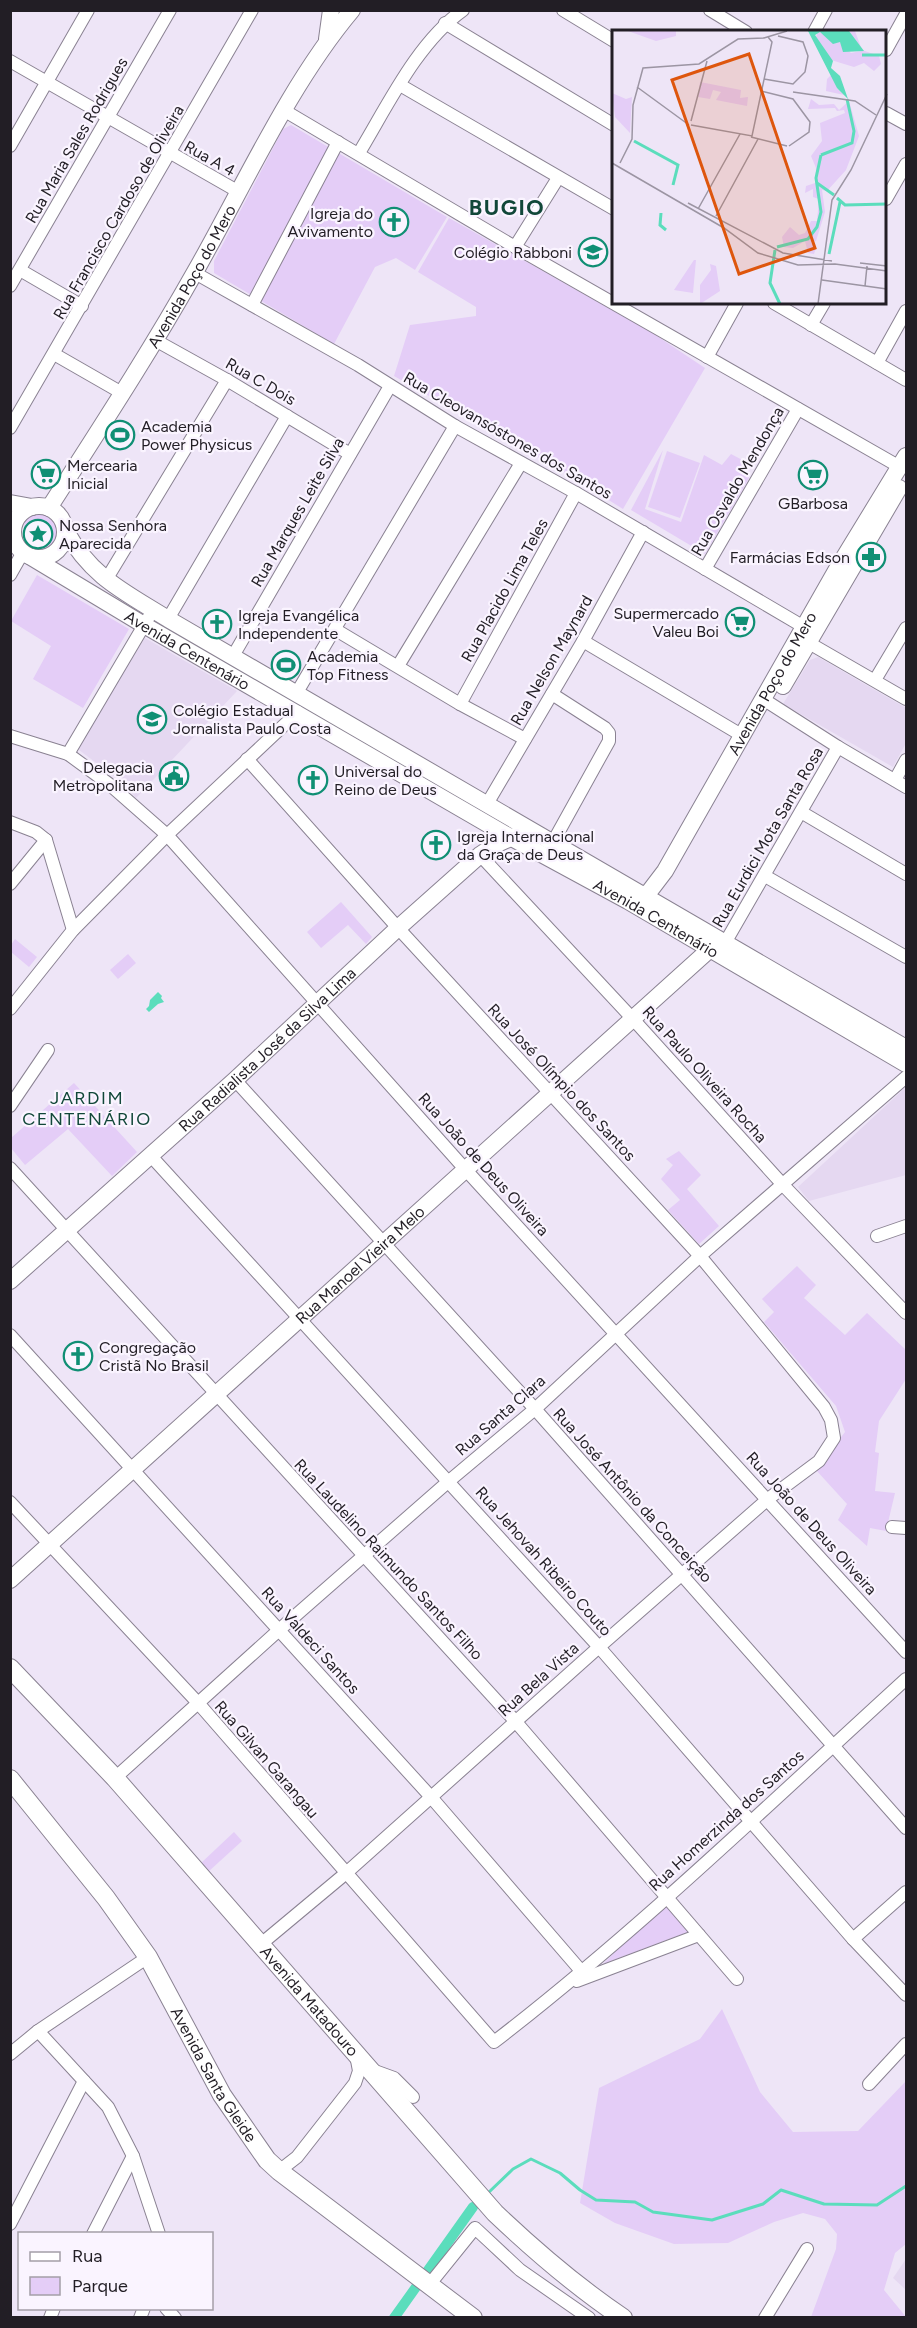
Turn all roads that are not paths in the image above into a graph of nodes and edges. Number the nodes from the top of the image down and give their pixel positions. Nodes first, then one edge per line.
1 (88, 10) edge
2 (170, 10) edge
3 (252, 10) edge
4 (332, 10) edge
5 (352, 10) edge
6 (463, 10) edge
7 (563, 10) edge
8 (710, 10) edge
9 (738, 10) edge
10 (826, 10) edge
11 (906, 14) edge
12 (445, 23) junction
13 (730, 23) junction
14 (742, 30) edge
15 (815, 30) edge
16 (612, 40) edge
17 (326, 41) junction
18 (887, 47) edge
19 (10, 61) edge
20 (47, 83) junction
21 (400, 85) junction
22 (285, 111) junction
23 (887, 114) edge
24 (108, 118) junction
25 (612, 122) edge
26 (906, 124) edge
27 (338, 142) junction
28 (10, 146) edge
29 (359, 153) junction
30 (171, 154) junction
31 (905, 171) edge
32 (558, 178) junction
33 (238, 192) junction
34 (887, 196) edge
35 (612, 208) edge
36 (515, 247) junction
37 (20, 270) junction
38 (195, 273) junction
39 (10, 286) edge
40 (612, 303) edge
41 (614, 304) edge
42 (736, 304) edge
43 (776, 304) edge
44 (823, 304) edge
45 (252, 305) junction
46 (82, 306) junction
47 (906, 311) edge
48 (811, 325) junction
49 (155, 340) junction
50 (54, 354) junction
51 (707, 357) junction
52 (877, 363) junction
53 (227, 380) junction
54 (906, 380) edge
55 (390, 386) junction
56 (122, 393) junction
57 (798, 409) junction
58 (287, 416) junction
59 (454, 426) junction
60 (10, 428) edge
61 (350, 454) junction
62 (521, 463) junction
63 (904, 466) edge
64 (576, 493) junction
65 (10, 503) edge
66 (32, 507) junction
67 (49, 508) junction
68 (66, 531) junction
69 (643, 532) junction
70 (21, 549) edge
71 (705, 569) junction
72 (10, 575) edge
73 (106, 580) junction
74 (160, 614) junction
75 (144, 625) junction
76 (804, 627) junction
77 (906, 628) edge
78 (336, 630) junction
79 (583, 641) junction
80 (809, 643) junction
81 (236, 664) junction
82 (398, 666) junction
83 (780, 680) junction
84 (875, 680) junction
85 (296, 694) junction
86 (552, 694) junction
87 (906, 699) edge
88 (767, 702) junction
89 (460, 704) junction
90 (298, 712) junction
91 (10, 736) edge
92 (742, 736) junction
93 (525, 739) junction
94 (838, 747) junction
95 (68, 754) junction
96 (247, 759) junction
97 (906, 760) edge
98 (894, 780) junction
99 (906, 787) edge
100 (487, 804) junction
101 (801, 812) junction
102 (10, 822) edge
103 (532, 831) junction
104 (167, 836) junction
105 (510, 837) junction
106 (46, 840) junction
107 (553, 842) junction
108 (480, 855) junction
109 (906, 874) edge
110 (765, 876) junction
111 (10, 884) edge
112 (640, 901) junction
113 (398, 928) junction
114 (73, 930) junction
115 (725, 943) junction
116 (709, 950) junction
117 (906, 957) edge
118 (316, 1004) junction
119 (10, 1009) edge
120 (632, 1018) junction
121 (906, 1048) edge
122 (48, 1050) dead end
123 (906, 1064) edge
124 (906, 1077) edge
125 (235, 1080) junction
126 (550, 1094) junction
127 (10, 1106) edge
128 (150, 1155) junction
129 (10, 1168) edge
130 (465, 1168) junction
131 (783, 1186) junction
132 (906, 1226) edge
133 (67, 1230) junction
134 (877, 1236) dead end
135 (383, 1245) junction
136 (700, 1256) junction
137 (10, 1281) edge
138 (906, 1313) edge
139 (299, 1318) junction
140 (617, 1333) junction
141 (10, 1335) edge
142 (215, 1394) junction
143 (535, 1409) junction
144 (834, 1438) joint
145 (132, 1468) junction
146 (449, 1481) junction
147 (768, 1499) junction
148 (10, 1502) edge
149 (892, 1527) dead end
150 (906, 1528) edge
151 (48, 1545) junction
152 (363, 1557) junction
153 (682, 1574) junction
154 (10, 1580) edge
155 (279, 1630) junction
156 (599, 1647) junction
157 (906, 1652) edge
158 (10, 1668) edge
159 (906, 1679) edge
160 (199, 1704) junction
161 (516, 1722) junction
162 (833, 1745) junction
163 (115, 1778) junction
164 (10, 1779) edge
165 (431, 1797) junction
166 (752, 1821) junction
167 (906, 1828) edge
168 (345, 1874) junction
169 (906, 1892) edge
170 (668, 1896) junction
171 (699, 1935) junction
172 (853, 1939) junction
173 (261, 1944) junction
174 (148, 1957) junction
175 (582, 1972) junction
176 (737, 1979) dead end
177 (567, 1985) junction
178 (906, 1995) edge
179 (38, 2031) junction
180 (494, 2042) joint
181 (906, 2044) edge
182 (11, 2054) edge
183 (356, 2055) junction
184 (372, 2070) junction
185 (84, 2081) junction
186 (869, 2084) dead end
187 (413, 2097) dead end
188 (133, 2156) junction
189 (279, 2171) junction
190 (10, 2224) edge
191 (94, 2232) edge
192 (158, 2232) edge
193 (807, 2249) dead end
194 (428, 2284) junction
195 (473, 2318) edge
196 (589, 2318) edge
197 (623, 2318) edge
198 (765, 2318) edge

1 - 20 street
2 - 24 street, Rua Maria Sales Rodrigues
3 - 30 street, Rua Francisco Cardoso de Oliveira
4 - 17 main road, Avenida Poço do Mero
5 - 17 main road, Avenida Poço do Mero
6 - 12 street
7 - 16 street
8 - 13 street
9 - 13 street
10 - 15 street
11 - 18 street
12 - 21 street
12 - 25 street
13 - 14 street
17 - 22 main road, Avenida Poço do Mero
19 - 20 street, Rua A 4
20 - 24 street, Rua A 4
20 - 28 street
21 - 29 street
21 - 32 street
22 - 27 street
22 - 33 main road, Avenida Poço do Mero
23 - 26 street
24 - 30 street, Rua A 4
24 - 37 street, Rua Maria Sales Rodrigues
27 - 29 street
27 - 45 street
29 - 36 street
30 - 33 street, Rua A 4
30 - 46 street, Rua Francisco Cardoso de Oliveira
31 - 34 street
32 - 35 street
32 - 36 street
33 - 38 main road, Avenida Poço do Mero
36 - 40 street
37 - 39 street, Rua Maria Sales Rodrigues
37 - 46 street
38 - 45 street, Rua Cleovansóstones dos Santos
38 - 49 main road, Avenida Poço do Mero
41 - 51 street
42 - 51 street
43 - 48 street
44 - 48 street
45 - 55 street, Rua Cleovansóstones dos Santos
46 - 50 street, Rua Francisco Cardoso de Oliveira
47 - 52 street
48 - 52 street
49 - 53 street, Rua C Dois
49 - 56 main road, Avenida Poço do Mero
50 - 56 street
50 - 60 street, Rua Francisco Cardoso de Oliveira
51 - 57 street
52 - 54 street
53 - 58 street, Rua C Dois
53 - 73 street
55 - 59 street, Rua Cleovansóstones dos Santos
55 - 61 street, Rua Marques Leite Silva
56 - 67 main road, Avenida Poço do Mero
57 - 63 street
57 - 71 street, Rua Osvaldo Mendonça
58 - 61 street, Rua C Dois
58 - 74 street
59 - 62 street, Rua Cleovansóstones dos Santos
59 - 78 street
61 - 81 street, Rua Marques Leite Silva
62 - 64 street, Rua Cleovansóstones dos Santos
62 - 82 street
63 - 76 main road, Avenida Poço do Mero
63 - 80 main road, Avenida Poço do Mero
64 - 69 street, Rua Cleovansóstones dos Santos
64 - 89 street, Rua Placido Lima Teles
65 - 66 main road
66 - 67 main road
66 - 70 main road
67 - 68 main road
68 - 70 main road
68 - 73 main road, Avenida Centenário
69 - 71 street, Rua Cleovansóstones dos Santos
69 - 79 street, Rua Nelson Maynard
70 - 72 street
70 - 75 main road, Avenida Centenário
71 - 76 street, Rua Cleovansóstones dos Santos
73 - 74 main road, Avenida Centenário
74 - 75 street
74 - 81 main road, Avenida Centenário
75 - 81 main road, Avenida Centenário
75 - 95 street
76 - 83 main road, Avenida Poço do Mero
77 - 84 street
78 - 82 street
78 - 85 street
79 - 86 street, Rua Nelson Maynard
79 - 92 street
80 - 83 main road, Avenida Poço do Mero
80 - 84 street
81 - 85 main road, Avenida Centenário
81 - 90 main road, Avenida Centenário
82 - 89 street
83 - 88 main road, Avenida Poço do Mero
84 - 87 street
85 - 100 main road, Avenida Centenário
86 - 93 street, Rua Nelson Maynard
86 - 107 street
88 - 92 main road, Avenida Poço do Mero
88 - 94 street
88 - 112 main road, Avenida Poço do Mero
89 - 93 street
90 - 96 street
90 - 105 main road, Avenida Centenário
91 - 95 street, Rua João de Deus Oliveira
92 - 112 main road, Avenida Poço do Mero
93 - 100 street, Rua Nelson Maynard
94 - 98 street
94 - 101 street, Rua Eurdici Mota Santa Rosa
95 - 104 street, Rua João de Deus Oliveira
96 - 104 street
96 - 113 street, Rua José Olímpio dos Santos
97 - 98 street
98 - 99 street
100 - 103 main road, Avenida Centenário
101 - 109 street
101 - 110 street, Rua Eurdici Mota Santa Rosa
102 - 106 street
103 - 105 main road, Rua Radialista José da Silva Lima
103 - 107 main road, Avenida Centenário
104 - 114 street
104 - 118 street, Rua João de Deus Oliveira
105 - 108 main road, Rua Radialista José da Silva Lima
105 - 112 main road, Avenida Centenário
106 - 111 street
106 - 114 street
107 - 112 main road, Avenida Centenário
108 - 113 main road, Rua Radialista José da Silva Lima
108 - 120 street, Rua Paulo Oliveira Rocha
110 - 115 street, Rua Eurdici Mota Santa Rosa
110 - 117 street
112 - 115 main road, Avenida Centenário
112 - 116 main road, Avenida Centenário
113 - 118 main road, Rua Radialista José da Silva Lima
113 - 126 street, Rua José Olímpio dos Santos
114 - 119 street
115 - 121 main road, Avenida Centenário
116 - 120 main road, Rua Manoel Vieira Melo
116 - 123 main road, Avenida Centenário
118 - 125 main road, Rua Radialista José da Silva Lima
118 - 130 street, Rua João de Deus Oliveira
120 - 126 main road, Rua Manoel Vieira Melo
120 - 131 street, Rua Paulo Oliveira Rocha
122 - 127 street
124 - 131 street, Rua Santa Clara
125 - 128 main road, Rua Radialista José da Silva Lima
125 - 135 street, Rua José Antônio da Conceição
126 - 130 main road, Rua Manoel Vieira Melo
126 - 136 street, Rua José Olímpio dos Santos
128 - 133 main road, Rua Radialista José da Silva Lima
128 - 139 street, Rua Jehovah Ribeiro Couto
129 - 133 street, Rua Laudelino Raimundo Santos Filho
130 - 135 main road, Rua Manoel Vieira Melo
130 - 140 street, Rua João de Deus Oliveira
131 - 136 street, Rua Santa Clara
131 - 138 street, Rua Paulo Oliveira Rocha
132 - 134 street
133 - 137 main road, Rua Radialista José da Silva Lima
133 - 142 street, Rua Laudelino Raimundo Santos Filho
135 - 139 main road, Rua Manoel Vieira Melo
135 - 143 street, Rua José Antônio da Conceição
136 - 140 street, Rua Santa Clara
136 - 144 street, Rua José Olímpio dos Santos
139 - 142 main road, Rua Manoel Vieira Melo
139 - 146 street, Rua Jehovah Ribeiro Couto
140 - 143 street, Rua Santa Clara
140 - 147 street, Rua João de Deus Oliveira
141 - 145 street, Rua Valdeci Santos
142 - 145 main road, Rua Manoel Vieira Melo
142 - 152 street, Rua Laudelino Raimundo Santos Filho
143 - 146 street, Rua Santa Clara
143 - 153 street, Rua José Antônio da Conceição
144 - 147 street, Rua Bela Vista
145 - 151 main road, Rua Manoel Vieira Melo
145 - 155 street, Rua Valdeci Santos
146 - 152 street, Rua Santa Clara
146 - 156 street, Rua Jehovah Ribeiro Couto
147 - 153 street, Rua Bela Vista
147 - 157 street, Rua João de Deus Oliveira
148 - 151 street, Rua Gilvan Garangau
149 - 150 street
151 - 154 main road, Rua Manoel Vieira Melo
151 - 160 street, Rua Gilvan Garangau
152 - 155 street, Rua Santa Clara
152 - 161 street, Rua Laudelino Raimundo Santos Filho
153 - 156 street, Rua Bela Vista
153 - 162 street, Rua José Antônio da Conceição
155 - 160 street, Rua Santa Clara
155 - 165 street, Rua Valdeci Santos
156 - 161 street, Rua Bela Vista
156 - 166 street, Rua Jehovah Ribeiro Couto
158 - 163 main road, Avenida Matadouro
159 - 162 street, Rua Homerzinda dos Santos
160 - 163 street, Rua Santa Clara
160 - 168 street, Rua Gilvan Garangau
161 - 165 street, Rua Bela Vista
161 - 170 street, Rua Laudelino Raimundo Santos Filho
162 - 166 street, Rua Homerzinda dos Santos
162 - 167 street, Rua José Antônio da Conceição
163 - 173 main road, Avenida Matadouro
164 - 174 main road, Avenida Santa Gleide
165 - 168 street, Rua Bela Vista
165 - 175 street, Rua Valdeci Santos
166 - 170 street, Rua Homerzinda dos Santos
166 - 172 street, Rua Jehovah Ribeiro Couto
168 - 173 street, Rua Bela Vista
168 - 180 street, Rua Gilvan Garangau
169 - 172 street
170 - 171 street, Rua Laudelino Raimundo Santos Filho
170 - 175 street, Rua Homerzinda dos Santos
171 - 176 street, Rua Laudelino Raimundo Santos Filho
171 - 177 street, Rua Homerzinda dos Santos
172 - 178 street, Rua Jehovah Ribeiro Couto
173 - 183 main road, Avenida Matadouro
174 - 179 street
174 - 189 main road, Avenida Santa Gleide
175 - 177 street, Rua Homerzinda dos Santos
177 - 180 street, Rua Homerzinda dos Santos
179 - 182 street
179 - 185 street
181 - 186 street
183 - 184 main road, Avenida Matadouro
183 - 189 street
184 - 187 street
184 - 197 main road, Avenida Matadouro
185 - 188 street
185 - 190 street
188 - 191 street
188 - 192 street
189 - 194 main road, Avenida Santa Gleide
193 - 198 street
194 - 195 main road, Avenida Santa Gleide
194 - 196 street

